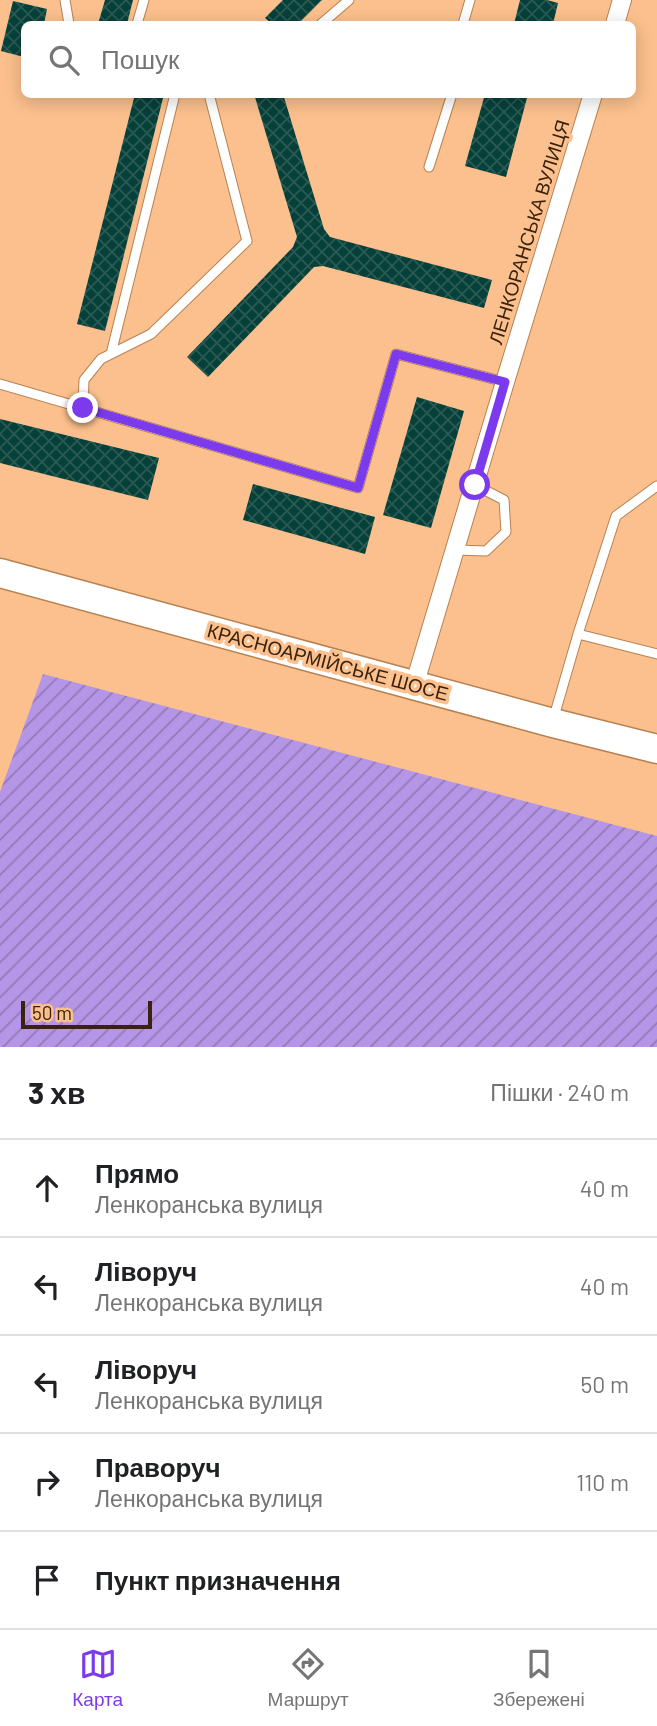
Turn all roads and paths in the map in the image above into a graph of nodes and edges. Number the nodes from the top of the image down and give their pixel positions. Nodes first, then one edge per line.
1 (65, 0) edge
2 (144, 0) edge
3 (349, 0) edge
4 (470, 0) edge
5 (622, 0) edge
6 (68, 21) edge
7 (138, 21) edge
8 (324, 21) edge
9 (464, 21) edge
10 (616, 21) edge
11 (174, 98) edge
12 (210, 98) edge
13 (451, 98) edge
14 (592, 98) edge
15 (429, 167) dead end
16 (111, 354) junction
17 (505, 382) junction
18 (0, 384) edge
19 (83, 408) junction
20 (475, 485) junction
21 (657, 486) edge
22 (456, 550) junction
23 (0, 573) edge
24 (578, 634) junction
25 (657, 654) edge
26 (414, 686) junction
27 (553, 723) junction
28 (657, 749) edge

1 - 6 lane
2 - 7 lane
3 - 8 lane
4 - 9 lane
5 - 10 street
11 - 16 lane
12 - 16 lane
13 - 15 lane
14 - 17 street, ЛЕНКОРАНСЬКА ВУЛИЦЯ
16 - 19 lane
17 - 19 lane
17 - 20 street, ЛЕНКОРАНСЬКА ВУЛИЦЯ
18 - 19 lane
20 - 22 street, ЛЕНКОРАНСЬКА ВУЛИЦЯ
20 - 22 lane
21 - 24 lane
22 - 26 street, ЛЕНКОРАНСЬКА ВУЛИЦЯ
23 - 26 main road, КРАСНОАРМІЙСЬКЕ ШОСЕ
24 - 25 lane
24 - 27 lane
26 - 27 main road, КРАСНОАРМІЙСЬКЕ ШОСЕ
27 - 28 main road, КРАСНОАРМІЙСЬКЕ ШОСЕ

